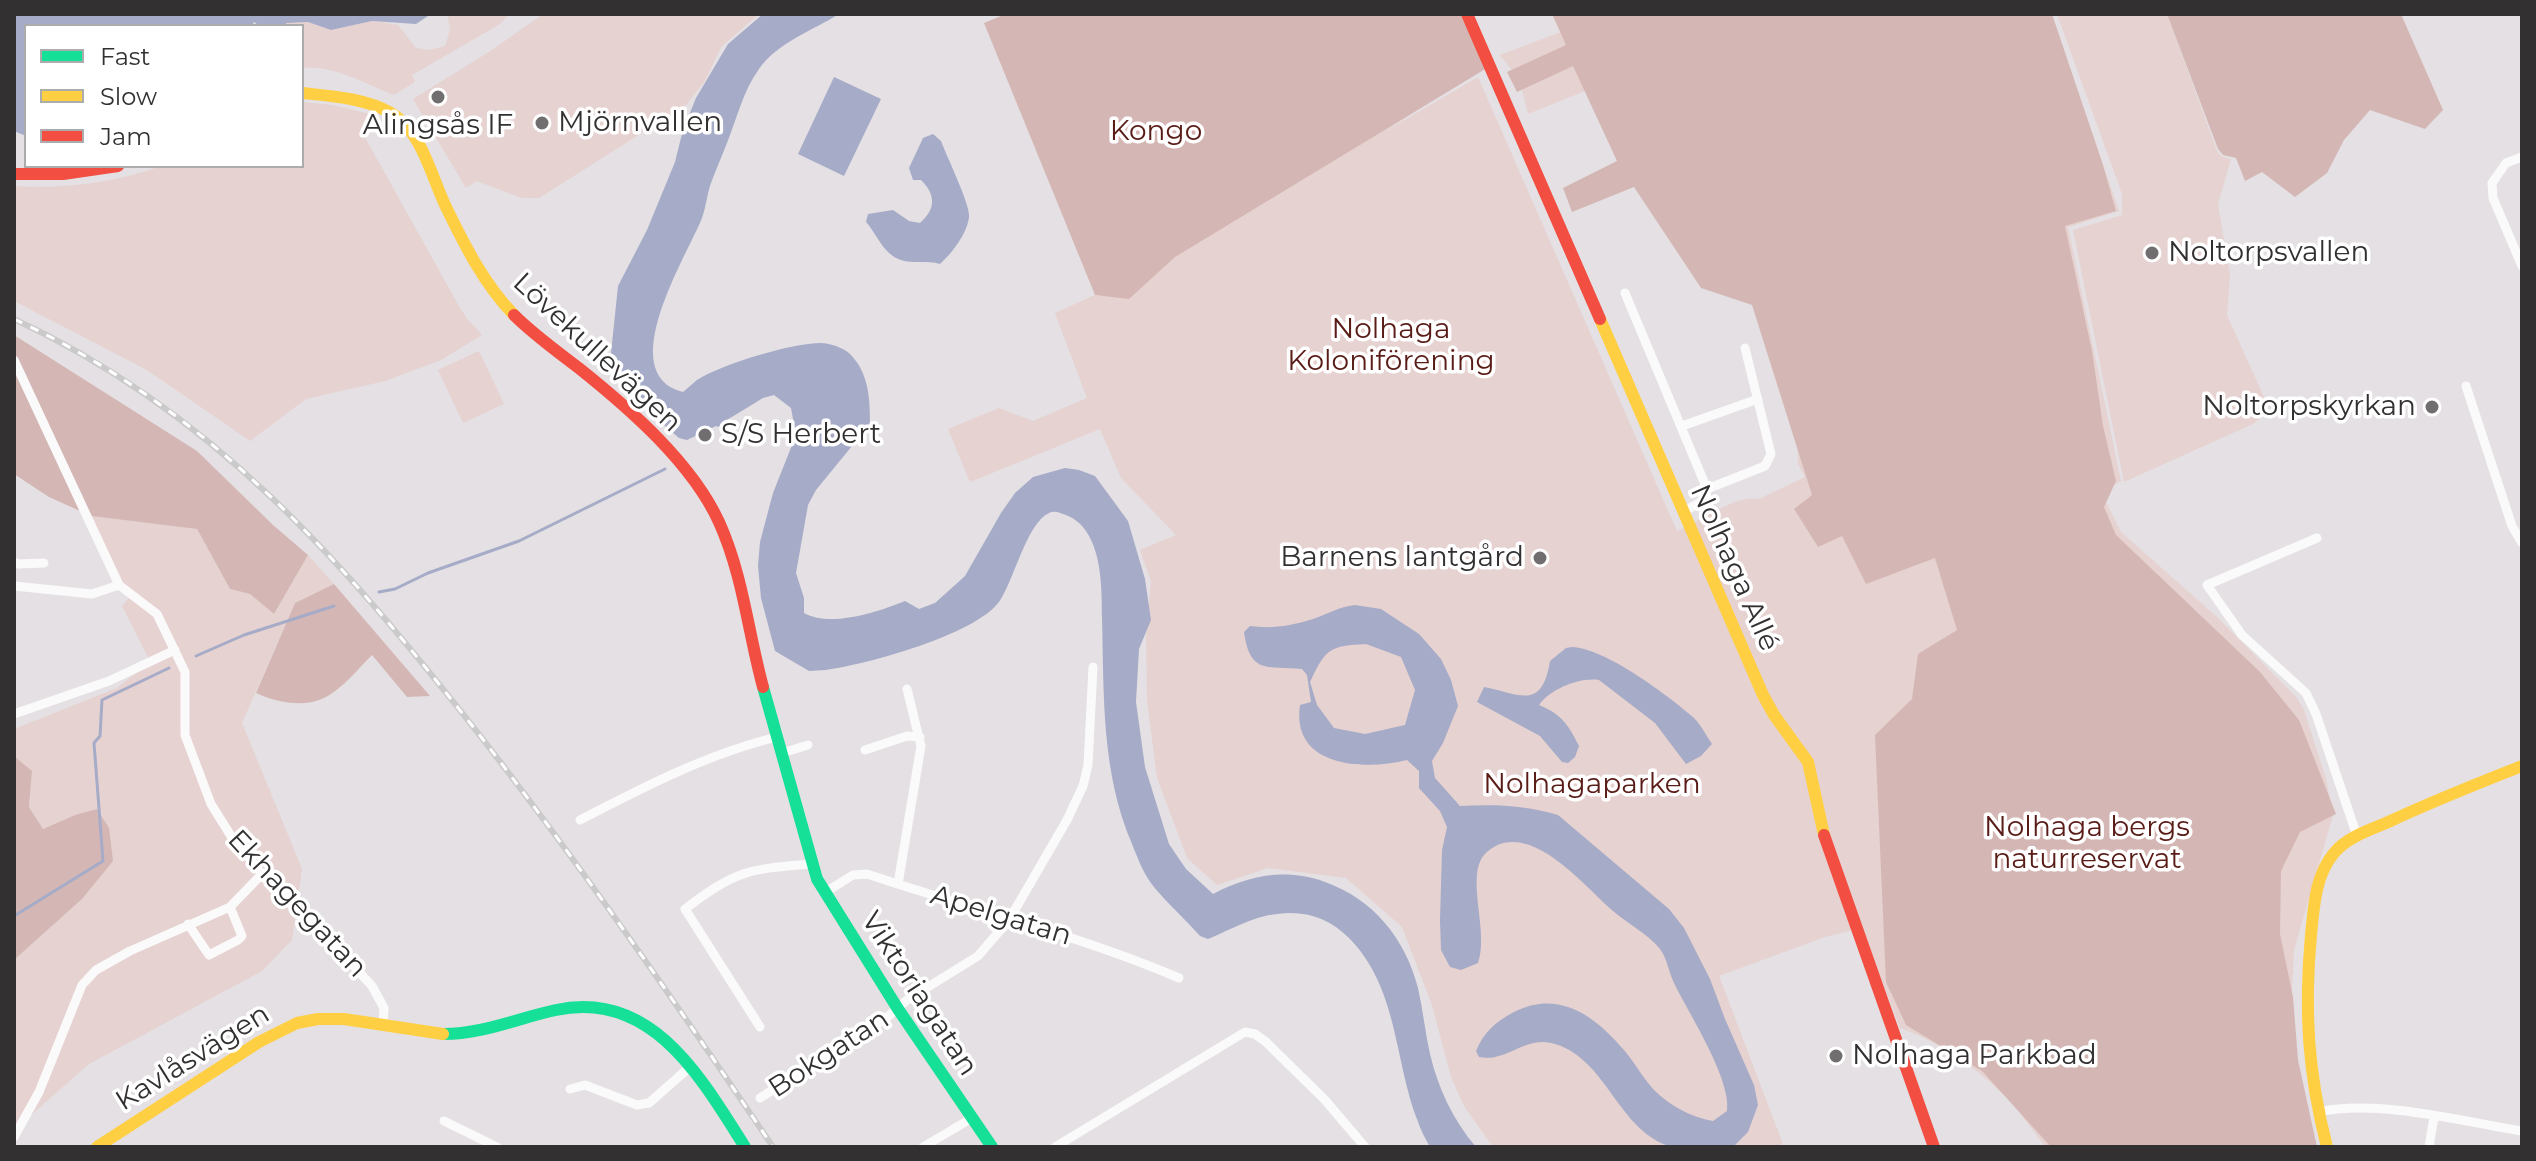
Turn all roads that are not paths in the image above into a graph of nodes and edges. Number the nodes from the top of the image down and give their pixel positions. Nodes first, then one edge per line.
1 (1467, 14) edge
2 (304, 93) edge
3 (2522, 157) edge
4 (104, 168) edge
5 (14, 174) edge
6 (2519, 249) edge
7 (2522, 266) edge
8 (1625, 293) dead end
9 (1745, 348) dead end
10 (14, 360) edge
11 (2466, 386) dead end
12 (1758, 399) junction
13 (1682, 426) junction
14 (1707, 489) junction
15 (1683, 512) junction
16 (2317, 538) dead end
17 (2522, 543) edge
18 (14, 562) edge
19 (44, 563) dead end
20 (119, 585) junction
21 (14, 586) edge
22 (175, 650) junction
23 (1093, 667) dead end
24 (907, 689) dead end
25 (14, 714) edge
26 (777, 737) junction
27 (920, 737) junction
28 (808, 745) dead end
29 (865, 750) dead end
30 (782, 753) junction
31 (2522, 766) edge
32 (580, 820) dead end
33 (2357, 836) junction
34 (812, 864) junction
35 (262, 874) junction
36 (898, 884) junction
37 (824, 893) junction
38 (230, 907) junction
39 (1009, 920) junction
40 (188, 924) junction
41 (1179, 978) dead end
42 (898, 1009) junction
43 (383, 1024) junction
44 (760, 1027) dead end
45 (691, 1066) junction
46 (570, 1089) dead end
47 (760, 1098) dead end
48 (2318, 1112) junction
49 (2434, 1117) junction
50 (972, 1118) junction
51 (444, 1121) dead end
52 (2522, 1131) edge
53 (14, 1137) edge
54 (742, 1146) edge
55 (97, 1147) edge
56 (497, 1147) edge
57 (923, 1147) edge
58 (992, 1147) edge
59 (1055, 1147) edge
60 (1365, 1147) edge
61 (1934, 1147) edge
62 (2327, 1147) edge
63 (2429, 1147) edge

1 - 15 street, Nolhaga Allé
2 - 26 street, Lövekullevägen
3 - 6 street
4 - 5 street
6 - 7 street
8 - 13 street
9 - 12 street
10 - 20 street
11 - 17 street
12 - 13 street
12 - 14 street
13 - 14 street
14 - 15 street
15 - 61 street, Nolhaga Allé
16 - 33 street
18 - 19 street
20 - 21 street
20 - 22 street, Ekhagegatan
22 - 25 street
22 - 35 street, Ekhagegatan
23 - 39 street, Bokgatan
24 - 27 street
26 - 30 street, Lövekullevägen
26 - 32 street
27 - 29 street
27 - 36 street
28 - 30 street
30 - 34 street, Lövekullevägen
31 - 33 street
33 - 48 street
34 - 37 street, Viktoriagatan
34 - 44 street
35 - 38 street
35 - 43 street, Ekhagegatan
36 - 37 street, Apelgatan
36 - 39 street, Apelgatan
37 - 42 street, Viktoriagatan
38 - 40 street
38 - 40 street
39 - 41 street, Apelgatan
39 - 42 street, Bokgatan
40 - 53 street
42 - 47 street, Bokgatan
42 - 50 street, Viktoriagatan
43 - 45 street, Kavlåsvägen
43 - 55 street, Kavlåsvägen
45 - 46 street
45 - 54 street
48 - 49 street
48 - 62 street
49 - 52 street
49 - 63 street
50 - 57 street
50 - 58 street, Viktoriagatan
51 - 56 street
59 - 60 street

